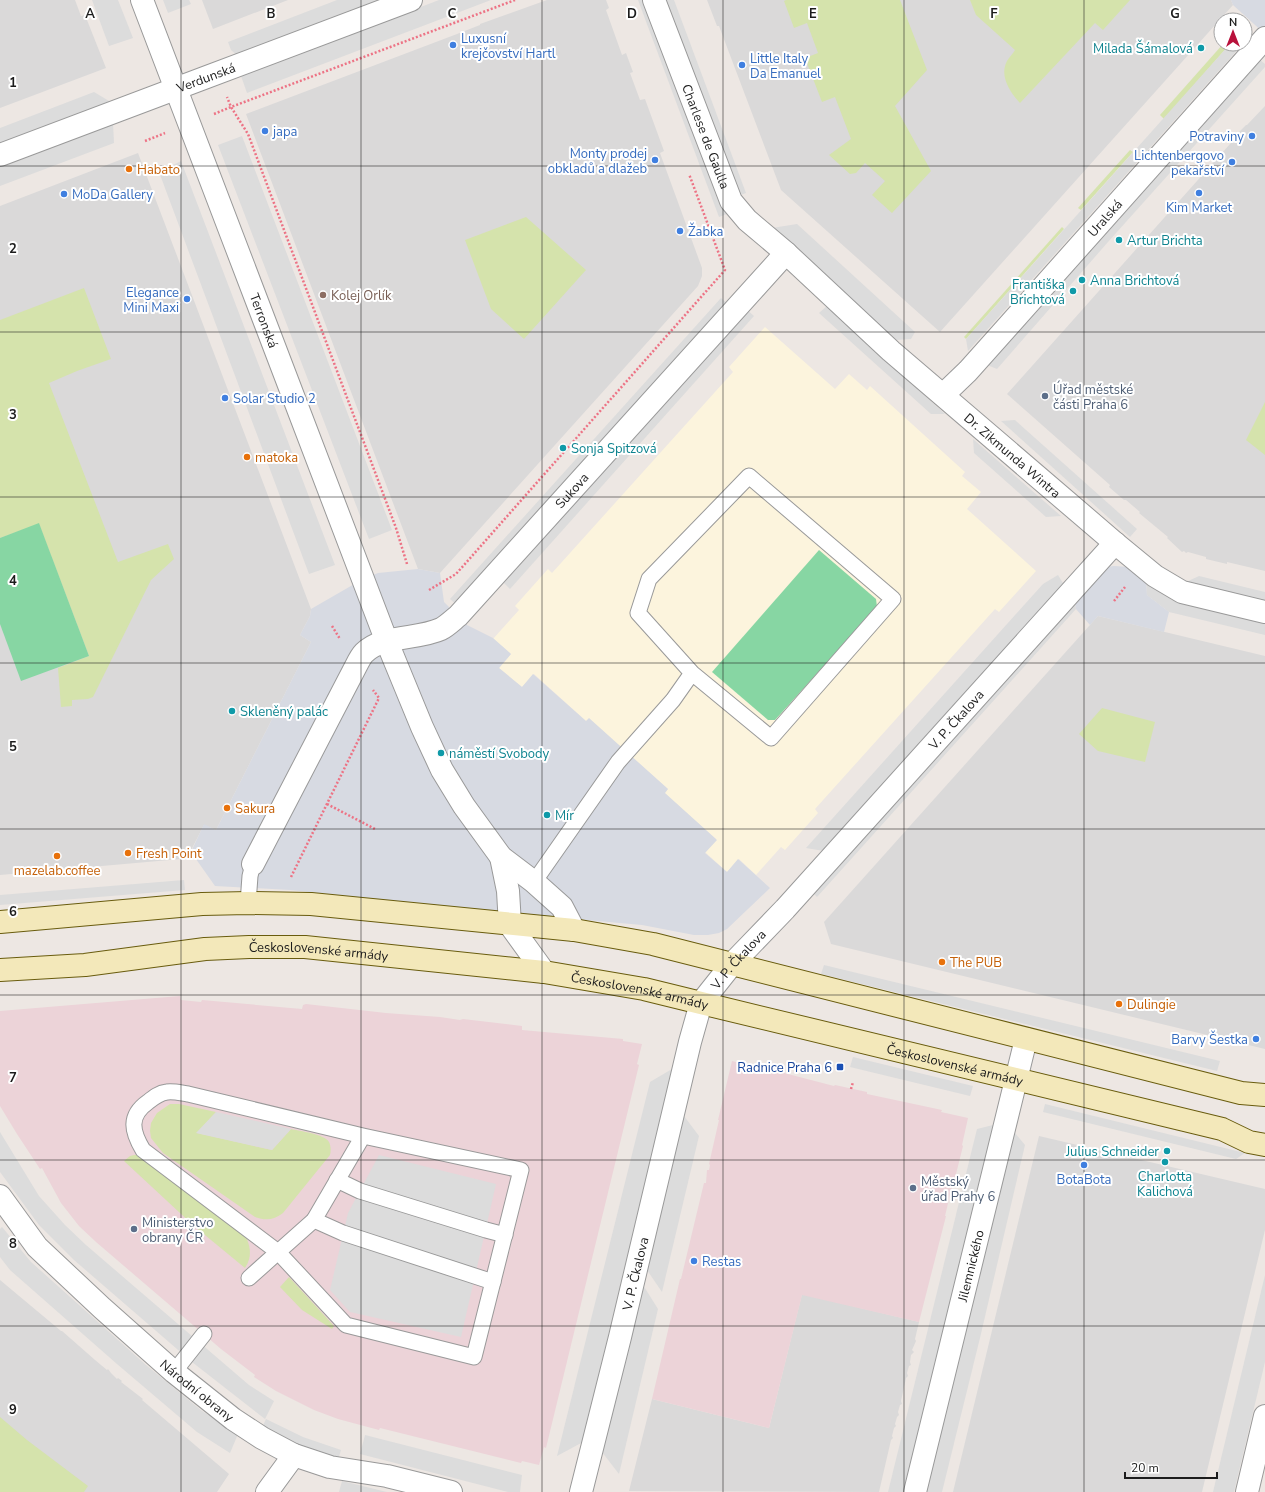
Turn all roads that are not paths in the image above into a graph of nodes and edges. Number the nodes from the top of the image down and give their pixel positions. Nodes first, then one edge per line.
1 (142, 0) edge
2 (411, 0) edge
3 (654, 0) edge
4 (1265, 38) edge
5 (175, 88) junction
6 (0, 155) edge
7 (786, 253) junction
8 (942, 395) junction
9 (1115, 543) junction
10 (1265, 612) edge
11 (387, 642) junction
12 (692, 673) junction
13 (501, 858) junction
14 (253, 864) joint
15 (534, 882) junction
16 (248, 903) junction
17 (0, 922) edge
18 (510, 925) junction
19 (574, 930) junction
20 (732, 964) junction
21 (0, 970) edge
22 (544, 972) junction
23 (702, 1003) junction
24 (1026, 1039) junction
25 (1016, 1080) junction
26 (1265, 1095) edge
27 (363, 1136) junction
28 (1265, 1145) edge
29 (337, 1180) junction
30 (0, 1196) edge
31 (314, 1220) junction
32 (505, 1235) junction
33 (278, 1252) junction
34 (250, 1278) dead end
35 (493, 1282) junction
36 (204, 1334) dead end
37 (174, 1372) junction
38 (1265, 1416) edge
39 (294, 1455) junction
40 (267, 1492) edge
41 (451, 1492) edge
42 (581, 1492) edge
43 (915, 1492) edge
44 (1247, 1492) edge

1 - 5 street, Terronská
2 - 5 street, Verdunská
3 - 7 street, Charlese de Gaulla
4 - 8 street, Uralská
5 - 6 street, Verdunská
5 - 11 street, Terronská
7 - 8 street, Dr. Zikmunda Wintra
7 - 11 street, Sukova
8 - 9 street, Dr. Zikmunda Wintra
9 - 10 street, Dr. Zikmunda Wintra
9 - 20 street, V. P. Čkalova
11 - 13 street
11 - 14 street
12 - 12 lane
12 - 15 lane
13 - 15 street
13 - 18 street
14 - 16 lane
15 - 19 street
16 - 17 main road
16 - 18 main road
18 - 19 main road
18 - 22 street
19 - 20 main road
20 - 23 street, V. P. Čkalova
20 - 24 main road
21 - 22 main road, Československé armády
22 - 23 main road, Československé armády
23 - 25 main road, Československé armády
23 - 42 street, V. P. Čkalova
24 - 25 street, Jilemnického
24 - 26 main road
25 - 28 main road, Československé armády
25 - 43 street, Jilemnického
27 - 29 lane
27 - 32 lane
27 - 33 lane
29 - 31 lane
29 - 32 lane
30 - 37 street, Národní obrany
31 - 33 lane
31 - 35 lane
32 - 35 lane
33 - 34 lane
33 - 35 lane
36 - 37 lane
37 - 39 street, Národní obrany
38 - 44 street
39 - 40 street
39 - 41 street, Národní obrany

